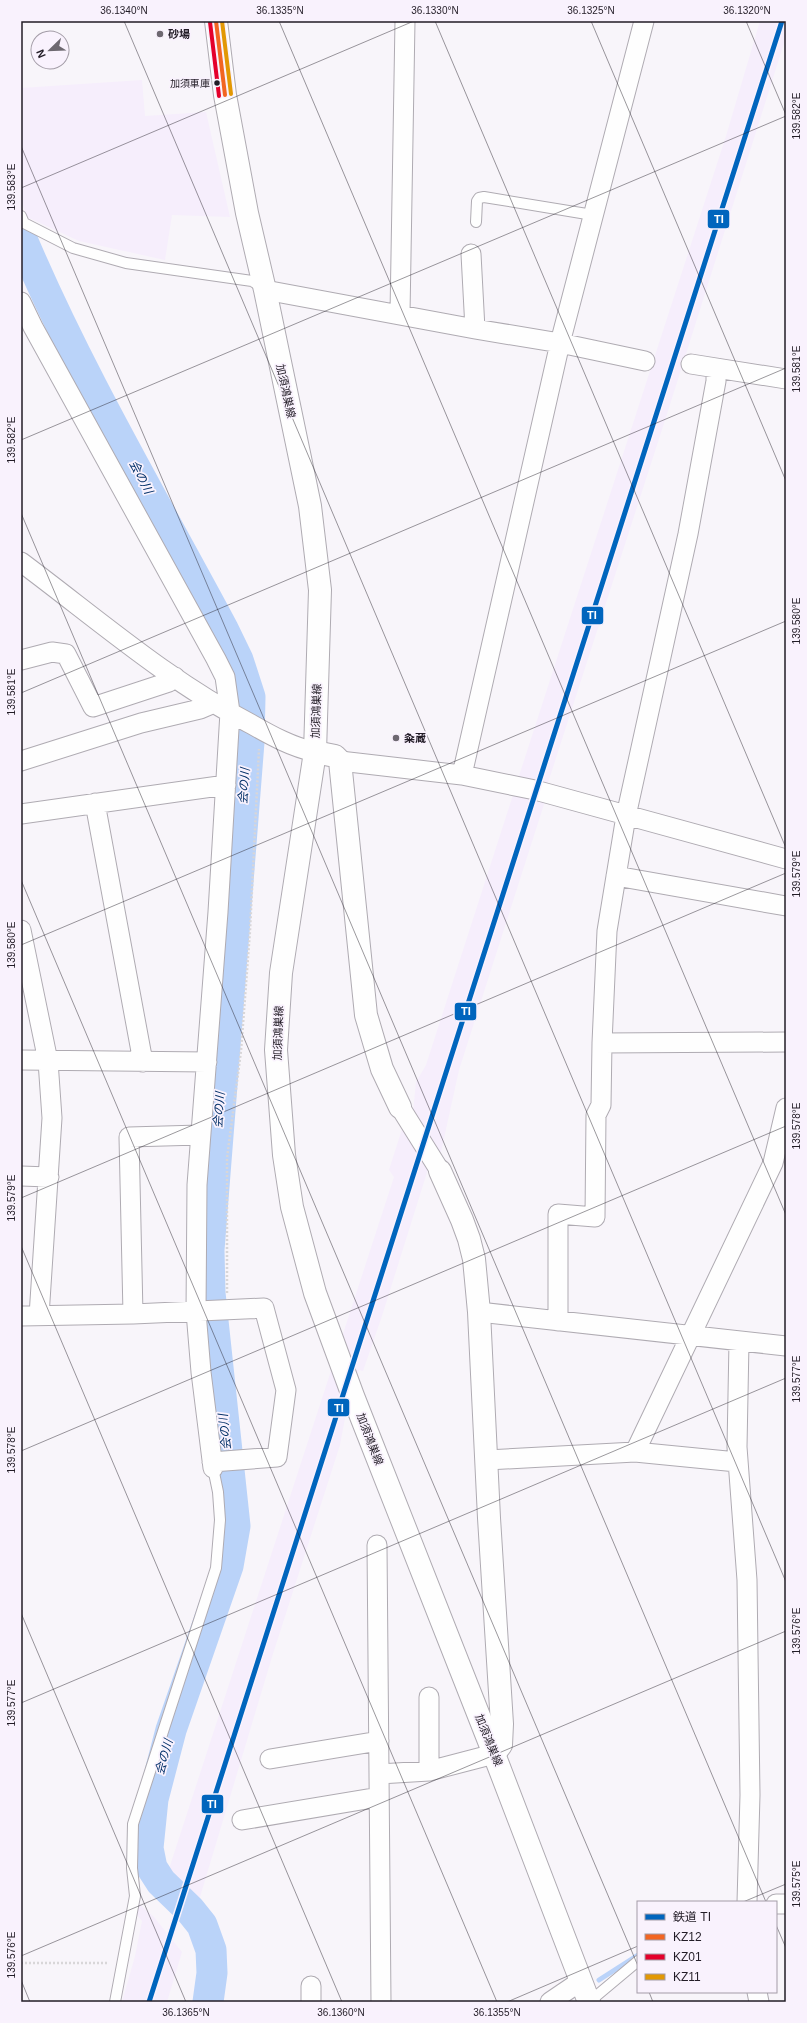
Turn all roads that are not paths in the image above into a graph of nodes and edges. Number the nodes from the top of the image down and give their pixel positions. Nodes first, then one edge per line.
1 (216, 21) edge
2 (405, 21) edge
3 (644, 21) edge
4 (593, 215) junction
5 (21, 216) edge
6 (476, 222) dead end
7 (471, 254) dead end
8 (265, 290) junction
9 (21, 302) edge
10 (400, 314) junction
11 (27, 329) edge
12 (475, 329) junction
13 (560, 343) junction
14 (645, 361) dead end
15 (691, 364) dead end
16 (716, 368) junction
17 (786, 380) edge
18 (21, 562) edge
19 (21, 660) edge
20 (176, 677) junction
21 (227, 711) junction
22 (315, 752) junction
23 (21, 761) edge
24 (340, 761) junction
25 (462, 775) junction
26 (226, 785) junction
27 (95, 803) junction
28 (21, 814) edge
29 (626, 816) junction
30 (786, 859) edge
31 (616, 876) junction
32 (786, 906) edge
33 (21, 930) edge
34 (602, 1042) junction
35 (786, 1042) edge
36 (21, 1060) edge
37 (48, 1061) junction
38 (143, 1062) junction
39 (207, 1062) junction
40 (400, 1107) joint
41 (786, 1108) edge
42 (200, 1135) junction
43 (440, 1171) joint
44 (21, 1176) edge
45 (49, 1177) junction
46 (200, 1312) junction
47 (479, 1312) junction
48 (133, 1314) junction
49 (30, 1316) edge
50 (558, 1321) junction
51 (691, 1335) junction
52 (739, 1342) junction
53 (786, 1346) edge
54 (635, 1452) junction
55 (487, 1460) junction
56 (738, 1462) junction
57 (214, 1464) junction
58 (377, 1545) dead end
59 (429, 1698) dead end
60 (379, 1741) junction
61 (494, 1754) junction
62 (270, 1758) dead end
63 (429, 1771) junction
64 (379, 1774) junction
65 (379, 1797) junction
66 (242, 1820) dead end
67 (747, 1901) edge
68 (637, 1961) edge
69 (582, 1982) junction
70 (556, 2000) edge
71 (115, 2002) edge
72 (380, 2002) edge
73 (589, 2002) edge

1 - 8 main road, 加須鴻巣線
2 - 10 street
3 - 4 street
4 - 6 lane
4 - 13 street
5 - 8 lane
7 - 12 street
8 - 10 street
8 - 22 main road, 加須鴻巣線
9 - 11 street
10 - 12 street
11 - 21 street
12 - 13 street
13 - 14 street
13 - 25 street
15 - 16 street
16 - 17 street
16 - 29 street
18 - 20 street
19 - 20 street
20 - 21 street
21 - 22 street
21 - 23 street
21 - 26 street
22 - 24 main road
22 - 61 main road, 加須鴻巣線
24 - 25 street
24 - 40 main road
25 - 29 street
26 - 27 street
26 - 39 street
27 - 28 street
27 - 38 street
29 - 30 street
29 - 31 street
31 - 32 street
31 - 34 street
33 - 37 street
34 - 35 street
34 - 50 street
36 - 37 street
37 - 38 street
37 - 45 street
38 - 39 street
39 - 42 street
40 - 43 street
41 - 51 street
42 - 46 street
42 - 48 street
43 - 47 main road
44 - 45 street
45 - 49 street
46 - 48 street
46 - 57 street
46 - 57 street
47 - 50 street
47 - 55 main road
48 - 49 street
50 - 51 street
51 - 52 street
51 - 54 street
52 - 53 street
52 - 56 street
54 - 55 street
54 - 56 street
55 - 61 main road
56 - 67 street
57 - 71 lane
58 - 60 street
59 - 63 street
60 - 62 street
60 - 64 street
61 - 63 street
61 - 69 main road, 加須鴻巣線
63 - 64 street
64 - 65 street
65 - 66 street
65 - 72 street
68 - 73 lane
69 - 70 street
69 - 73 main road, 加須鴻巣線

